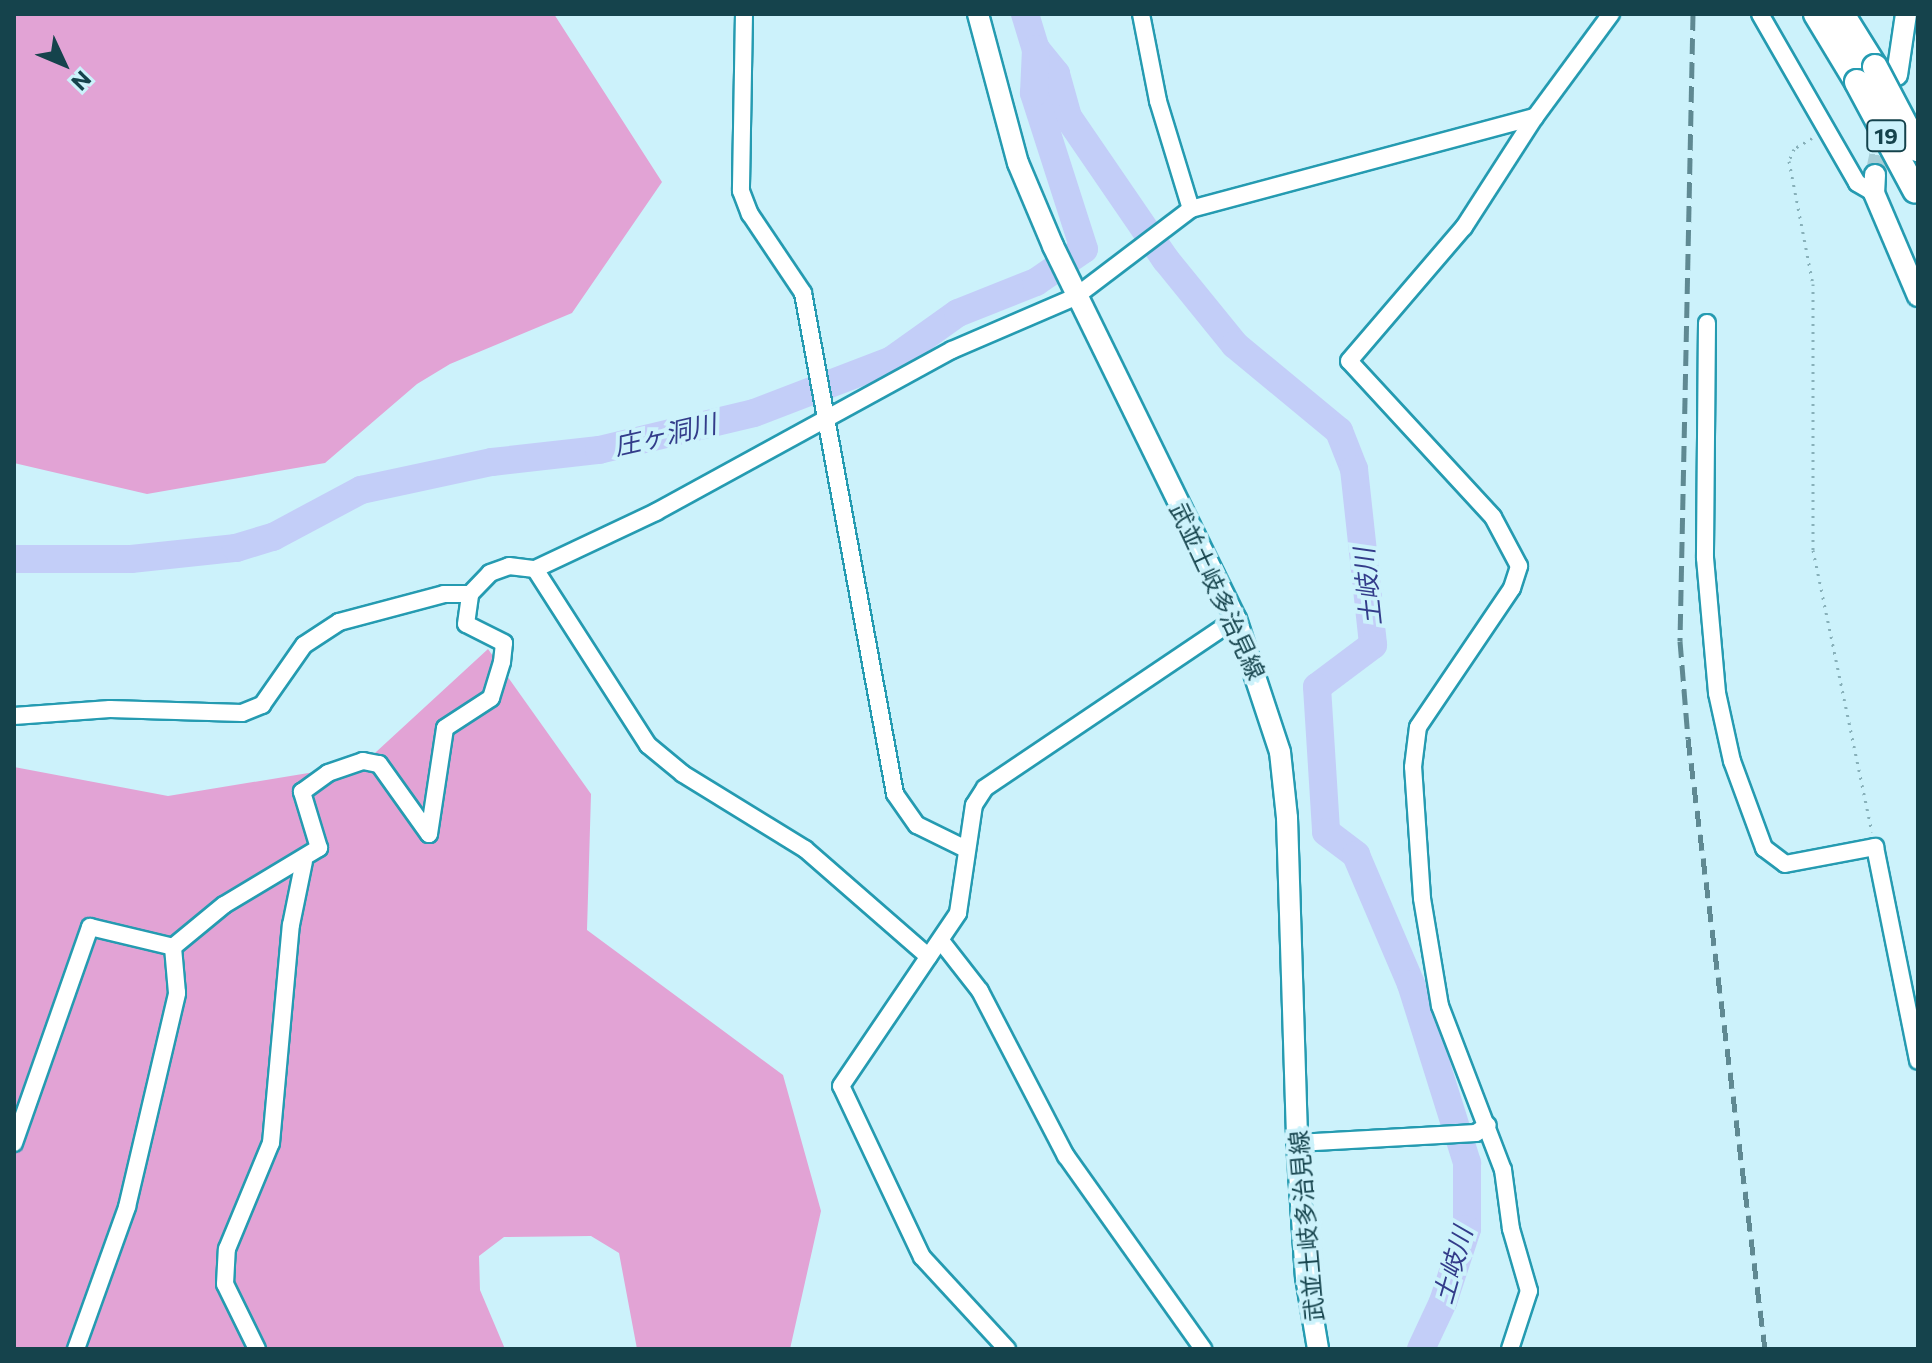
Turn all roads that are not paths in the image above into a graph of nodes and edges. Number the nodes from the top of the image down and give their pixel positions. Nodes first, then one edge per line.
1 (744, 14) edge
2 (978, 14) edge
3 (1141, 14) edge
4 (1611, 14) edge
5 (1760, 14) edge
6 (1816, 14) edge
7 (1842, 14) edge
8 (1906, 14) edge
9 (1876, 75) junction
10 (1535, 117) junction
11 (1918, 149) edge
12 (1875, 184) joint
13 (1917, 193) edge
14 (1191, 209) junction
15 (1076, 292) junction
16 (1918, 296) edge
17 (1707, 323) dead end
18 (829, 419) junction
19 (535, 569) junction
20 (470, 594) junction
21 (1236, 619) junction
22 (14, 716) edge
23 (966, 849) junction
24 (304, 861) junction
25 (941, 941) junction
26 (173, 947) junction
27 (929, 957) junction
28 (1918, 1061) edge
29 (1482, 1129) junction
30 (1306, 1142) junction
31 (14, 1143) edge
32 (76, 1349) edge
33 (257, 1349) edge
34 (1007, 1349) edge
35 (1203, 1349) edge
36 (1318, 1349) edge
37 (1510, 1349) edge

1 - 18 street
2 - 15 main road, 武並土岐多治見線
3 - 14 street
4 - 10 street
5 - 12 street
6 - 9 highway, 19
7 - 9 highway, 19
8 - 9 main road
9 - 11 highway, 19, bridge
9 - 13 highway, 19, bridge
10 - 14 street
10 - 29 street
12 - 16 main road
14 - 15 street
15 - 18 street
15 - 21 main road, 武並土岐多治見線
17 - 28 street
18 - 19 street
18 - 23 street
19 - 20 street
19 - 27 street
20 - 22 street
20 - 24 street
21 - 23 street
21 - 30 main road, 武並土岐多治見線
23 - 25 street
24 - 26 street
24 - 33 street
25 - 27 street
25 - 35 street
26 - 31 street
26 - 32 street
27 - 34 street
29 - 30 street
29 - 37 street
30 - 36 main road, 武並土岐多治見線

